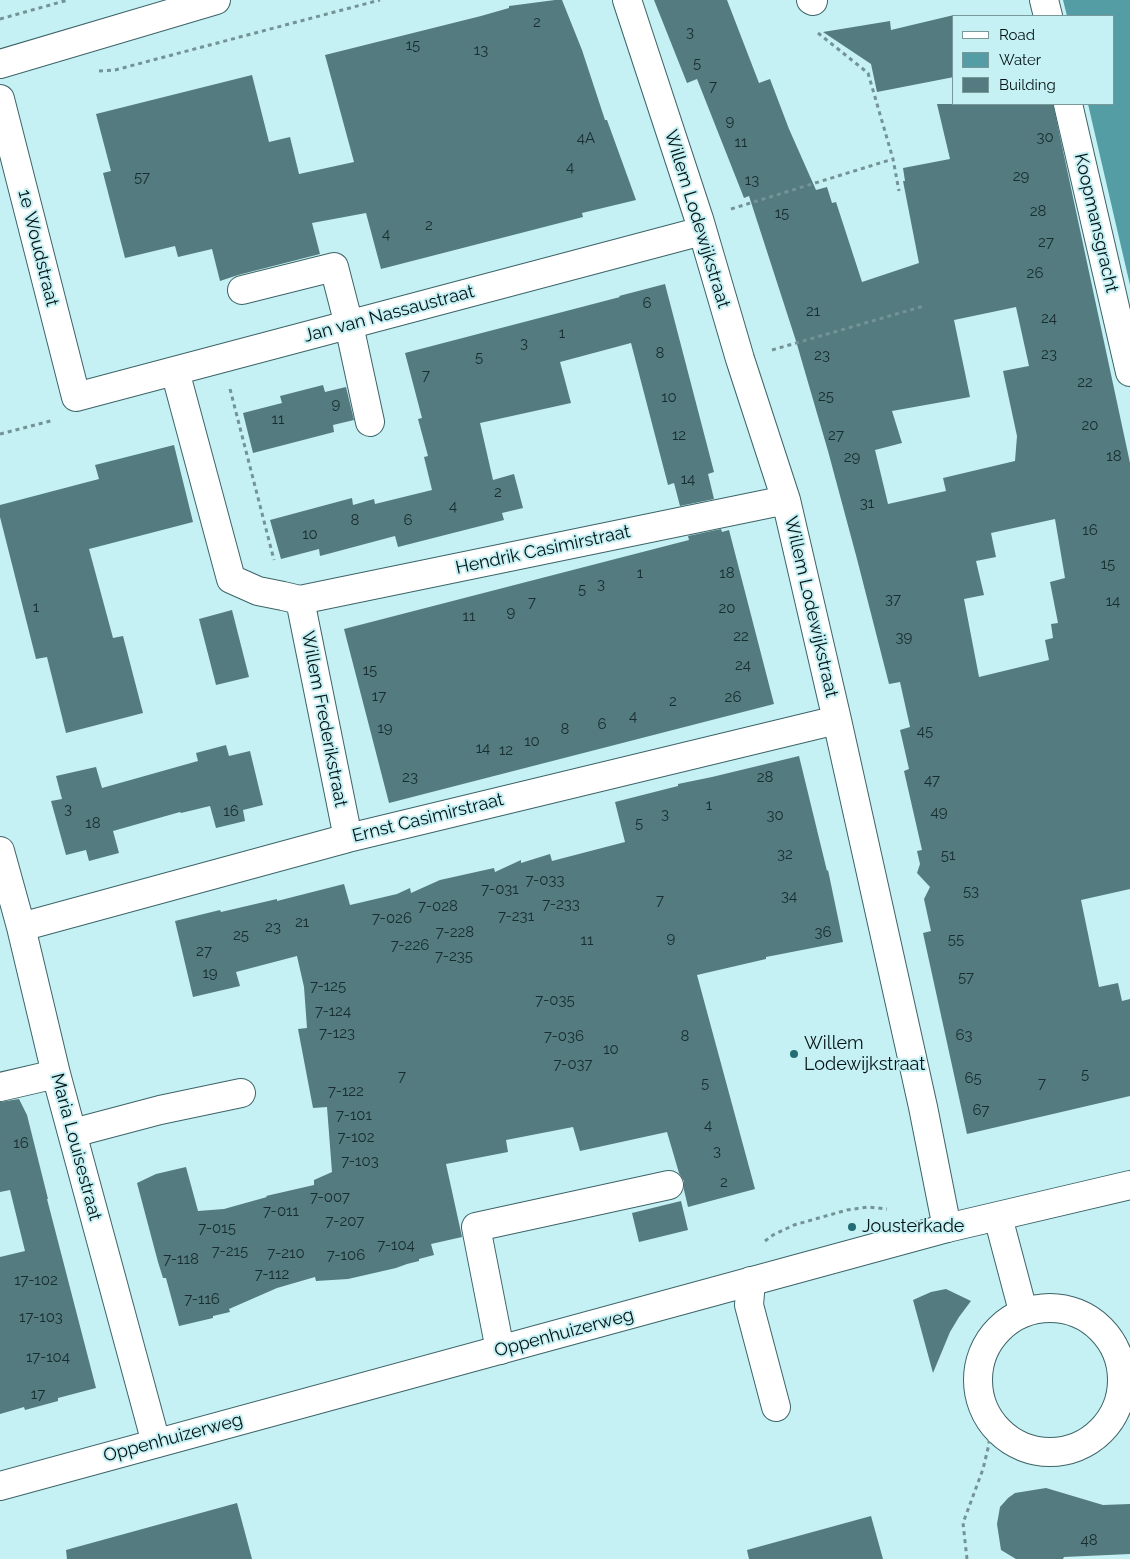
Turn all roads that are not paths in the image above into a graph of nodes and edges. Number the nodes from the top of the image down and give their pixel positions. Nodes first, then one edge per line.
1 (216, 0) edge
2 (627, 0) edge
3 (1044, 0) edge
4 (1048, 15) edge
5 (0, 64) edge
6 (0, 99) edge
7 (1068, 105) edge
8 (701, 225) junction
9 (242, 290) dead end
10 (349, 325) junction
11 (175, 370) junction
12 (1130, 372) edge
13 (76, 397) joint
14 (370, 422) dead end
15 (786, 500) junction
16 (292, 598) junction
17 (838, 720) junction
18 (348, 838) junction
19 (0, 851) edge
20 (21, 927) junction
21 (56, 1074) junction
22 (0, 1087) edge
23 (242, 1093) dead end
24 (73, 1133) junction
25 (669, 1185) dead end
26 (1130, 1185) edge
27 (998, 1217) junction
28 (947, 1228) junction
29 (751, 1281) junction
30 (1023, 1311) junction
31 (500, 1350) junction
32 (776, 1407) dead end
33 (156, 1443) junction
34 (0, 1486) edge

1 - 5 street
2 - 8 street, Willem Lodewijkstraat
3 - 4 street
6 - 13 street, 1e Woudstraat
7 - 12 street, Koopmansgracht
8 - 10 street, Jan van Nassaustraat
8 - 15 street, Willem Lodewijkstraat
9 - 10 street
10 - 11 street, Jan van Nassaustraat
10 - 14 street
11 - 13 street, Jan van Nassaustraat
11 - 16 street
15 - 16 street, Hendrik Casimirstraat
15 - 17 street, Willem Lodewijkstraat
16 - 18 street, Willem Frederikstraat
17 - 18 street, Ernst Casimirstraat
17 - 28 street, Willem Lodewijkstraat
18 - 20 street, Ernst Casimirstraat
19 - 20 street, Maria Louisestraat
20 - 21 street, Maria Louisestraat
21 - 22 street
21 - 24 street, Maria Louisestraat
23 - 24 street
24 - 33 street, Maria Louisestraat
25 - 31 street
26 - 27 street, Oppenhuizerweg
27 - 28 street, Oppenhuizerweg
27 - 30 street
28 - 29 street, Oppenhuizerweg
29 - 31 street, Oppenhuizerweg
29 - 32 street
30 - 30 street
31 - 33 street, Oppenhuizerweg
33 - 34 street, Oppenhuizerweg

